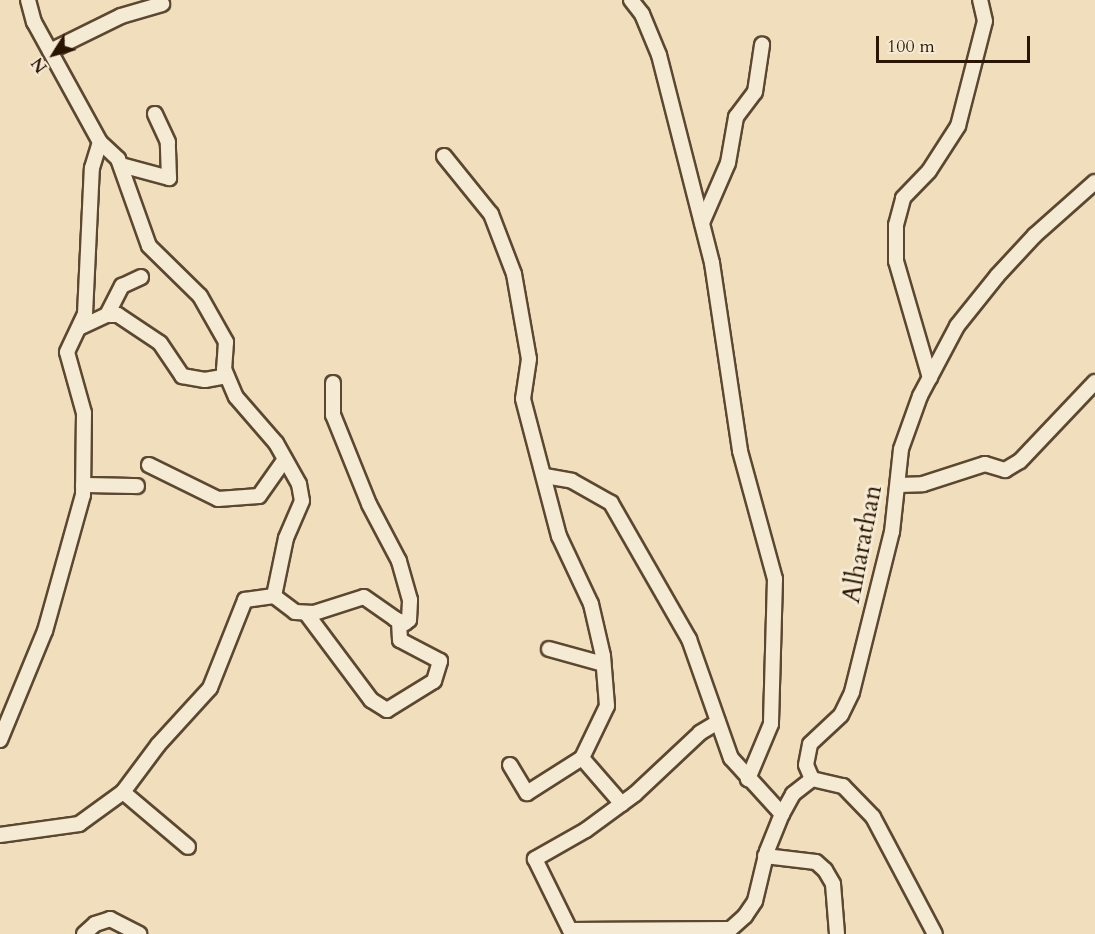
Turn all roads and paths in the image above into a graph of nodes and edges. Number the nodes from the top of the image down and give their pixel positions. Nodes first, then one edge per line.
1 (28, 0) edge
2 (631, 0) edge
3 (980, 0) edge
4 (162, 4) dead end
5 (762, 45) dead end
6 (50, 51) junction
7 (155, 114) dead end
8 (100, 142) junction
9 (444, 156) dead end
10 (122, 165) junction
11 (1095, 182) edge
12 (702, 223) junction
13 (141, 277) dead end
14 (107, 315) junction
15 (81, 327) junction
16 (227, 376) junction
17 (930, 378) junction
18 (1095, 382) edge
19 (333, 383) dead end
20 (285, 459) junction
21 (149, 465) dead end
22 (545, 476) junction
23 (82, 485) junction
24 (899, 485) junction
25 (137, 486) dead end
26 (274, 596) junction
27 (306, 613) junction
28 (399, 621) junction
29 (549, 649) dead end
30 (603, 664) junction
31 (718, 723) junction
32 (0, 740) edge
33 (582, 758) junction
34 (510, 765) dead end
35 (748, 779) junction
36 (812, 779) junction
37 (123, 792) junction
38 (622, 804) junction
39 (782, 814) junction
40 (0, 835) edge
41 (188, 847) dead end
42 (765, 856) junction
43 (727, 932) edge
44 (84, 934) edge
45 (139, 934) edge
46 (837, 934) edge
47 (935, 934) edge

1 - 6 street
2 - 12 street
3 - 17 street
4 - 6 street
5 - 12 street
6 - 8 street
7 - 10 street
8 - 10 street
8 - 15 street
9 - 22 street
10 - 16 street
11 - 17 street, Alharathan
12 - 35 street
13 - 14 street
14 - 15 street
14 - 16 street
15 - 23 street
16 - 20 street
17 - 24 street, Alharathan
18 - 24 street
19 - 28 street
20 - 21 street
20 - 26 street
22 - 30 street
22 - 31 street
23 - 25 street
23 - 32 street
24 - 36 street, Alharathan
26 - 27 street
26 - 37 street
27 - 28 street
27 - 28 street
29 - 30 street
30 - 33 street
31 - 35 street
31 - 38 street
33 - 34 street
33 - 38 street
35 - 39 street
36 - 39 street
36 - 47 street
37 - 40 street
37 - 41 street
38 - 43 street
39 - 42 street
42 - 43 street
42 - 46 street
44 - 45 street

